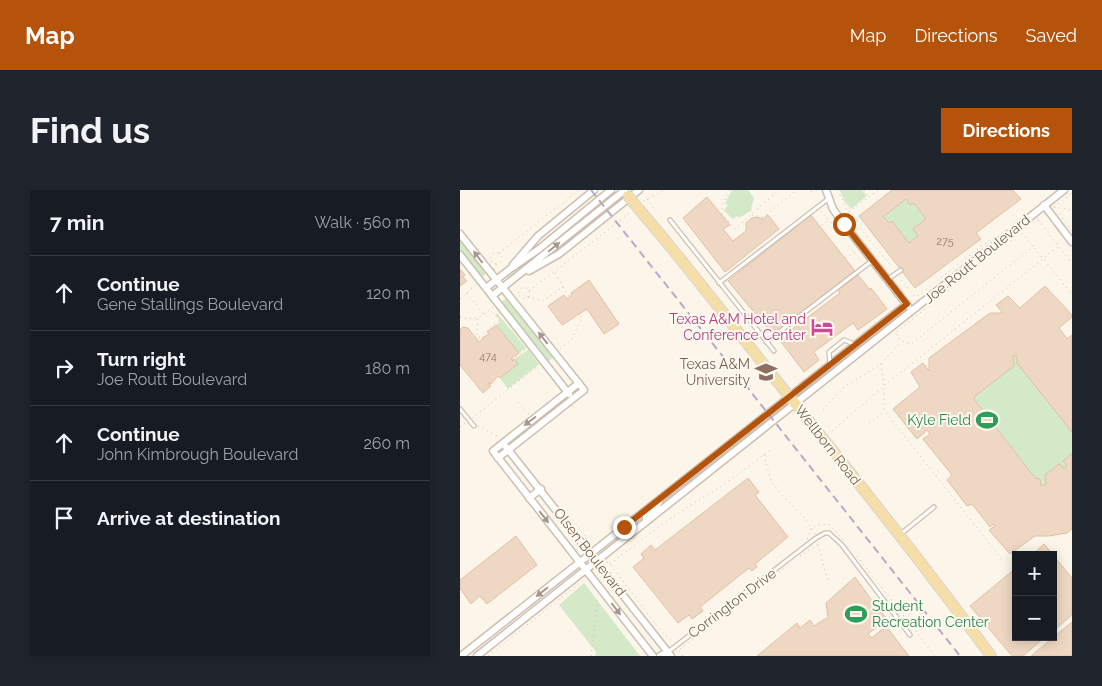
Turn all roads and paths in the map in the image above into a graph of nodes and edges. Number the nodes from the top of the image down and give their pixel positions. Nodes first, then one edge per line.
1 (579, 190) edge
2 (594, 190) edge
3 (611, 190) edge
4 (639, 190) edge
5 (664, 190) edge
6 (730, 190) edge
7 (779, 190) edge
8 (816, 190) edge
9 (826, 190) edge
10 (838, 190) edge
11 (864, 190) edge
12 (878, 190) edge
13 (1064, 190) edge
14 (625, 192) edge
15 (794, 192) dead end
16 (811, 192) dead end
17 (1072, 193) edge
18 (869, 197) junction
19 (647, 199) junction
20 (829, 199) junction
21 (1044, 205) junction
22 (1054, 207) junction
23 (641, 209) junction
24 (655, 210) dead end
25 (1072, 210) edge
26 (632, 211) dead end
27 (821, 211) dead end
28 (848, 213) junction
29 (751, 214) junction
30 (844, 215) dead end
31 (1041, 216) dead end
32 (1037, 219) junction
33 (670, 220) dead end
34 (828, 220) junction
35 (835, 222) dead end
36 (822, 225) dead end
37 (838, 231) dead end
38 (1072, 231) edge
39 (1022, 232) junction
40 (460, 234) edge
41 (996, 236) dead end
42 (844, 239) dead end
43 (870, 241) junction
44 (1072, 242) edge
45 (867, 244) dead end
46 (849, 246) dead end
47 (1034, 246) junction
48 (1059, 246) junction
49 (858, 251) dead end
50 (855, 252) junction
51 (499, 253) junction
52 (460, 255) edge
53 (845, 258) dead end
54 (1044, 259) junction
55 (873, 260) junction
56 (862, 262) dead end
57 (1072, 263) edge
58 (891, 266) dead end
59 (510, 269) junction
60 (902, 270) dead end
61 (554, 272) junction
62 (516, 277) junction
63 (496, 280) junction
64 (888, 280) junction
65 (901, 280) dead end
66 (719, 283) junction
67 (563, 287) junction
68 (486, 288) junction
69 (503, 288) junction
70 (518, 291) junction
71 (466, 292) dead end
72 (529, 292) junction
73 (911, 292) junction
74 (908, 294) dead end
75 (1072, 294) edge
76 (509, 295) junction
77 (492, 296) junction
78 (528, 297) junction
79 (570, 297) dead end
80 (498, 304) junction
81 (907, 304) junction
82 (491, 309) junction
83 (912, 310) junction
84 (579, 314) dead end
85 (484, 315) junction
86 (460, 317) edge
87 (478, 318) junction
88 (478, 337) junction
89 (481, 341) dead end
90 (901, 341) junction
91 (766, 342) junction
92 (855, 345) junction
93 (527, 348) dead end
94 (557, 351) dead end
95 (774, 351) dead end
96 (861, 351) junction
97 (512, 360) dead end
98 (560, 360) junction
99 (540, 364) dead end
100 (881, 364) junction
101 (830, 365) junction
102 (549, 368) junction
103 (835, 372) junction
104 (579, 383) junction
105 (884, 386) junction
106 (567, 392) junction
107 (793, 400) junction
108 (518, 402) dead end
109 (572, 403) junction
110 (460, 409) edge
111 (576, 409) dead end
112 (823, 410) dead end
113 (886, 412) junction
114 (529, 415) dead end
115 (469, 420) junction
116 (869, 423) dead end
117 (474, 426) joint
118 (460, 427) edge
119 (832, 431) dead end
120 (501, 440) junction
121 (508, 449) junction
122 (772, 449) dead end
123 (764, 454) junction
124 (498, 458) junction
125 (675, 487) junction
126 (541, 489) junction
127 (681, 495) junction
128 (530, 498) junction
129 (660, 498) junction
130 (934, 507) dead end
131 (646, 522) junction
132 (811, 528) junction
133 (899, 535) junction
134 (816, 538) junction
135 (818, 544) junction
136 (803, 549) junction
137 (591, 553) junction
138 (597, 561) junction
139 (606, 561) dead end
140 (794, 561) dead end
141 (1002, 561) dead end
142 (580, 562) junction
143 (610, 564) junction
144 (788, 566) dead end
145 (586, 574) junction
146 (828, 581) dead end
147 (599, 592) dead end
148 (910, 635) dead end
149 (676, 646) junction
150 (679, 650) junction
151 (464, 655) edge
152 (670, 655) edge
153 (477, 656) edge
154 (488, 656) edge
155 (591, 656) edge
156 (653, 656) edge
157 (660, 656) edge
158 (683, 656) edge
159 (992, 656) edge

1 - 51 path
2 - 59 street
3 - 59 street
4 - 62 street
5 - 19 path
6 - 29 path
7 - 29 path
8 - 16 path
9 - 20 street
10 - 28 path
11 - 18 path
12 - 18 path
13 - 21 street, Joe Routt Boulevard
14 - 23 main road, Wellborn Road, bridge
62 -> 14 street
15 - 29 path
17 - 22 path
18 - 28 path
19 - 23 path
19 - 24 path
20 - 55 street
20 - 66 lane
21 - 44 street
21 - 83 street, Joe Routt Boulevard
22 - 25 path
22 - 38 path
23 - 107 main road, Wellborn Road
26 - 61 path
27 - 34 path
28 - 30 path
28 - 43 path
31 - 32 path
32 - 39 path
32 - 48 path
33 - 66 lane
34 - 35 path
34 - 36 path
37 - 42 path
39 - 47 path
39 - 90 path
63 -> 40 street
41 - 73 path
43 - 45 path
43 - 58 path
46 - 50 path
47 - 54 path
47 - 90 path
48 - 54 path
48 - 57 path
49 - 50 path
50 - 53 path
50 - 56 path
51 - 51 path
52 - 68 street
54 - 75 path
54 - 105 path
55 - 64 street
55 - 91 lane
59 - 63 street
60 - 64 lane
61 - 67 path
61 - 72 path
62 - 69 street
63 - 68 street
63 - 69 street
64 - 81 street
65 - 73 path
66 - 91 lane
67 - 78 path
67 - 79 path
68 - 77 street
69 - 76 street
69 - 77 street
70 - 72 path
70 - 76 path
70 - 78 path
71 - 85 path
72 - 78 path
73 - 74 path
98 -> 76 street
77 - 80 street
80 - 82 path
80 - 102 street
81 - 83 street
81 - 92 street, Joe Routt Boulevard
82 - 85 path
82 - 88 path
83 - 96 street, Joe Routt Boulevard
84 - 94 path
85 - 87 path
86 - 87 path
87 - 88 path
88 - 89 path
90 - 100 path
91 - 95 lane
92 - 96 street
92 - 101 street, Joe Routt Boulevard
92 - 101 lane
93 - 97 path
96 - 103 street, Joe Routt Boulevard
98 - 102 street
98 - 104 street
99 - 115 path
100 - 105 path
100 - 112 path
101 - 103 street
101 - 107 street, Joe Routt Boulevard
102 - 106 street
103 - 107 street, Joe Routt Boulevard
104 - 106 street
104 - 109 street
105 - 113 path
105 - 119 path
106 - 109 street
106 -> 120 street
107 - 125 street
107 - 127 street
107 - 133 main road, Wellborn Road
108 - 114 path
109 - 111 path
109 - 121 street
110 - 115 lane
113 - 116 path
113 - 141 path
115 - 117 lane
115 - 118 path
117 - 120 path
120 - 121 street, Olsen Boulevard
120 - 124 street
121 - 124 street
121 - 126 street, Olsen Boulevard
122 - 123 path
123 - 132 path
123 - 143 path
124 - 128 street, Olsen Boulevard
125 - 127 street
125 - 129 street
126 - 128 street
126 - 137 street, Olsen Boulevard
127 - 131 street
128 -> 142 street, Olsen Boulevard
129 - 131 street
129 - 137 street
130 - 133 lane
131 - 138 street
132 - 134 path
132 - 136 path
133 - 159 main road, Wellborn Road
134 - 135 path
134 - 136 lane, Corrington Drive
134 - 148 lane
135 - 140 path
135 - 146 path
136 - 149 lane, Corrington Drive
137 - 138 street, Olsen Boulevard
137 - 142 street
138 - 145 street
138 - 152 street, Olsen Boulevard
139 - 143 path
142 - 145 street, Olsen Boulevard
142 -> 151 street
143 - 149 path
144 - 150 path
145 - 153 street
145 - 154 path
145 -> 156 street, Olsen Boulevard
147 - 155 path
149 - 150 path
149 - 152 lane, Corrington Drive
150 - 152 path
150 - 158 path
152 - 157 street, Corrington Drive

